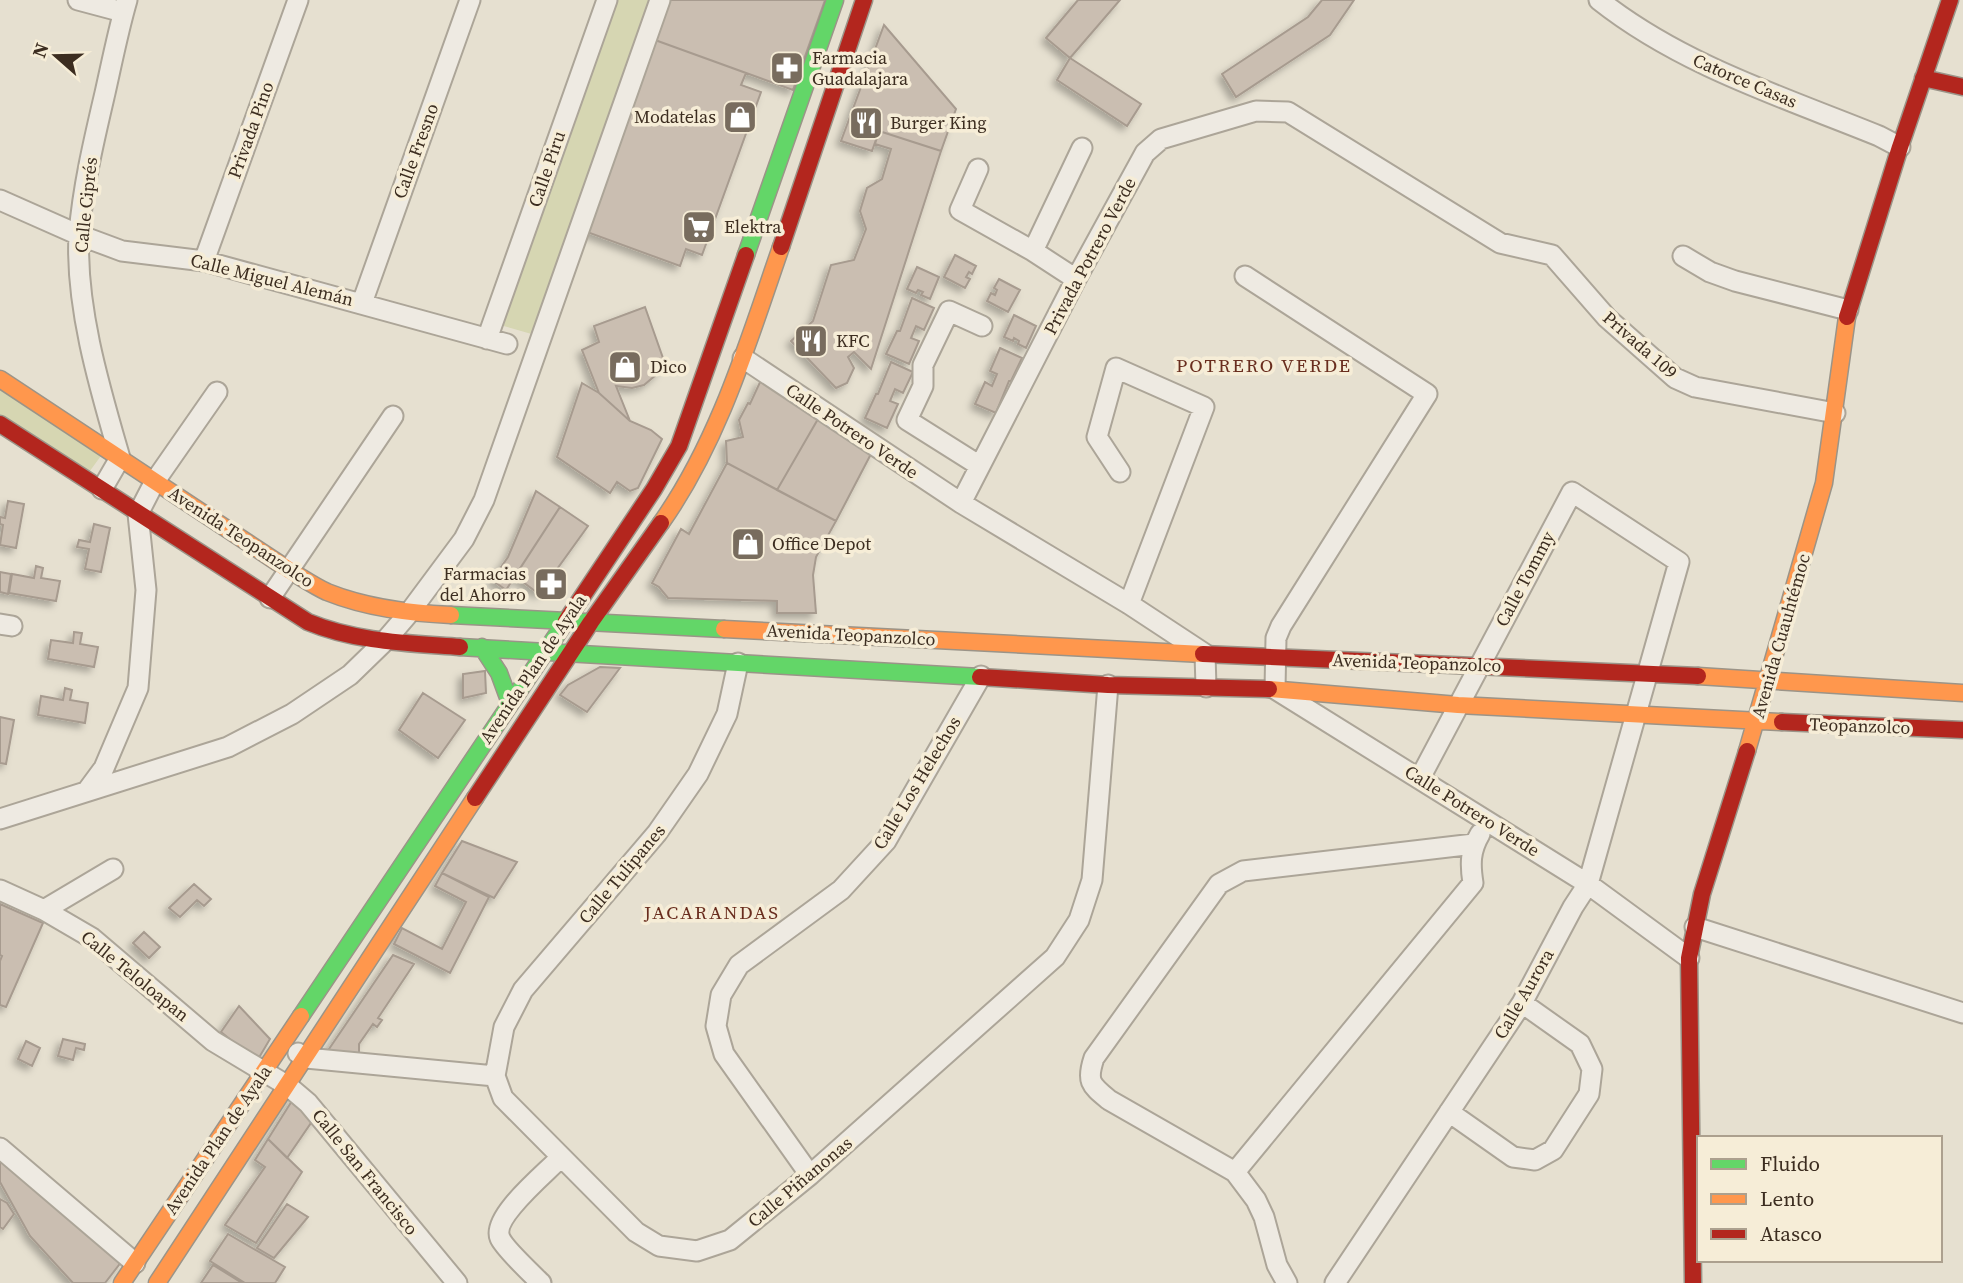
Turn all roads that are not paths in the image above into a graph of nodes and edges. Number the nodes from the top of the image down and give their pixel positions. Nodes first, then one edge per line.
1 (78, 0) edge
2 (298, 0) edge
3 (470, 0) edge
4 (607, 0) edge
5 (660, 0) edge
6 (835, 0) edge
7 (864, 0) edge
8 (1599, 0) edge
9 (1950, 0) edge
10 (125, 6) edge
11 (1923, 78) junction
12 (1963, 87) edge
13 (1900, 147) junction
14 (1082, 149) dead end
15 (978, 169) dead end
16 (0, 200) edge
17 (79, 235) junction
18 (1033, 251) junction
19 (1552, 254) joint
20 (1683, 256) dead end
21 (204, 261) junction
22 (1245, 276) dead end
23 (1076, 279) junction
24 (362, 303) junction
25 (1848, 310) junction
26 (982, 326) dead end
27 (487, 339) junction
28 (507, 344) dead end
29 (743, 358) junction
30 (0, 379) edge
31 (217, 392) dead end
32 (1835, 413) junction
33 (393, 415) dead end
34 (0, 424) edge
35 (120, 458) junction
36 (979, 466) junction
37 (1120, 472) dead end
38 (155, 481) junction
39 (102, 489) junction
40 (1572, 492) joint
41 (961, 503) junction
42 (138, 514) junction
43 (289, 570) junction
44 (270, 598) junction
45 (1129, 604) junction
46 (409, 613) junction
47 (564, 622) junction
48 (591, 622) junction
49 (871, 635) junction
50 (385, 641) junction
51 (482, 647) junction
52 (543, 653) junction
53 (570, 654) junction
54 (1205, 654) junction
55 (1275, 658) junction
56 (738, 663) junction
57 (1479, 665) junction
58 (871, 670) junction
59 (1646, 673) junction
60 (981, 676) junction
61 (1768, 680) junction
62 (1108, 685) junction
63 (1206, 687) junction
64 (1275, 689) junction
65 (1963, 693) edge
66 (510, 703) junction
67 (1458, 705) junction
68 (1635, 715) junction
69 (1757, 721) junction
70 (1963, 730) edge
71 (1420, 778) junction
72 (87, 791) junction
73 (0, 819) edge
74 (1487, 822) junction
75 (1474, 844) junction
76 (113, 869) dead end
77 (1588, 884) junction
78 (0, 890) edge
79 (44, 910) junction
80 (1695, 927) junction
81 (1689, 958) junction
82 (1522, 1003) junction
83 (1963, 1013) edge
84 (282, 1043) junction
85 (306, 1058) junction
86 (264, 1072) junction
87 (495, 1076) junction
88 (288, 1086) junction
89 (1449, 1112) junction
90 (0, 1148) edge
91 (560, 1158) junction
92 (1235, 1172) junction
93 (810, 1175) junction
94 (135, 1263) junction
95 (122, 1283) edge
96 (157, 1283) edge
97 (457, 1283) edge
98 (541, 1283) edge
99 (1287, 1283) edge
100 (1335, 1283) edge
101 (1693, 1283) edge

1 - 10 street
2 - 21 street, Privada Pino
3 - 24 street, Calle Fresno
4 - 27 street, Calle Piru
5 - 46 street
6 - 47 main road, Avenida Plan de Ayala
7 - 29 main road, Avenida Plan de Ayala
8 - 13 street, Catorce Casas
9 - 11 main road, Avenida Cuauhtémoc
10 - 17 street, Calle Ciprés
11 - 12 main road
11 - 13 main road, Avenida Cuauhtémoc
13 - 25 main road, Avenida Cuauhtémoc
14 - 18 street
15 - 18 street
16 - 17 street, Calle Miguel Alemán
17 - 21 street, Calle Miguel Alemán
17 - 35 street, Calle Ciprés
18 - 23 street
19 - 23 street, Privada Potrero Verde
19 - 32 street, Privada 109
20 - 25 street
21 - 24 street, Calle Miguel Alemán
22 - 55 street
23 - 36 street, Privada Potrero Verde
24 - 27 street, Calle Miguel Alemán
25 - 32 main road, Avenida Cuauhtémoc
26 - 36 street
27 - 28 street, Calle Miguel Alemán
29 - 41 street, Calle Potrero Verde
29 - 48 main road, Avenida Plan de Ayala
30 - 35 main road, Avenida Teopanzolco
31 - 38 street
32 - 61 main road, Avenida Cuauhtémoc
33 - 43 street
34 - 39 main road, Avenida Teopanzolco
35 - 38 main road, Avenida Teopanzolco
35 - 39 street
36 - 41 street
37 - 45 street
38 - 42 street
38 - 43 main road, Avenida Teopanzolco
39 - 42 main road, Avenida Teopanzolco
40 - 57 street, Calle Tommy
40 - 59 street, Calle Aurora
41 - 45 street, Calle Potrero Verde
42 - 44 main road, Avenida Teopanzolco
42 - 72 street
43 - 44 street
43 - 46 main road, Avenida Teopanzolco
44 - 50 main road, Avenida Teopanzolco
45 - 54 street, Calle Potrero Verde
46 - 47 main road, Avenida Teopanzolco
46 - 50 street
47 - 48 main road, Avenida Teopanzolco
47 - 52 main road, Avenida Plan de Ayala
48 - 49 main road, Avenida Teopanzolco
48 - 53 main road, Avenida Plan de Ayala
49 - 54 main road, Avenida Teopanzolco
49 - 58 main road
50 - 51 main road, Avenida Teopanzolco
50 - 72 street
51 - 52 main road, Avenida Teopanzolco
51 - 66 main road
52 - 53 main road, Avenida Teopanzolco
52 - 66 main road, Avenida Plan de Ayala
53 - 56 main road, Avenida Teopanzolco
53 - 85 main road, Avenida Plan de Ayala
54 - 55 main road, Avenida Teopanzolco
54 - 63 street
55 - 57 main road, Avenida Teopanzolco
55 - 64 street
56 - 58 main road, Avenida Teopanzolco
56 - 87 street, Calle Tulipanes
57 - 59 main road, Avenida Teopanzolco
57 - 67 street, Calle Tommy
58 - 60 main road, Avenida Teopanzolco
59 - 61 main road, Avenida Teopanzolco
59 - 68 street, Calle Aurora
60 - 62 main road, Avenida Teopanzolco
60 - 93 street, Calle Los Helechos
61 - 65 main road
61 - 69 main road, Avenida Cuauhtémoc
62 - 63 main road, Avenida Teopanzolco
62 - 93 street, Calle Piñanonas
63 - 64 main road, Avenida Teopanzolco
64 - 67 main road, Avenida Teopanzolco
64 - 71 street, Calle Potrero Verde
66 - 84 main road, Avenida Plan de Ayala
67 - 68 main road, Avenida Teopanzolco
67 - 71 street, Calle Tommy
68 - 69 main road, Avenida Teopanzolco
68 - 77 street, Calle Aurora
69 - 70 main road, Teopanzolco
69 - 80 main road, Avenida Cuauhtémoc
71 - 74 street, Calle Potrero Verde
72 - 73 street
74 - 75 street
74 - 77 street, Calle Potrero Verde
75 - 92 street
75 - 92 street
76 - 79 street
77 - 81 street, Calle Potrero Verde
77 - 82 street, Calle Aurora
78 - 79 street, Calle Teloloapan
79 - 86 street, Calle Teloloapan
80 - 81 main road, Avenida Cuauhtémoc
80 - 83 street
81 - 101 main road, Avenida Cuauhtémoc
82 - 89 street, Calle Aurora
82 - 89 street
84 - 85 street
84 - 86 main road, Avenida Plan de Ayala
85 - 87 street
85 - 88 main road, Avenida Plan de Ayala
86 - 88 street, Calle San Francisco
86 - 94 main road, Avenida Plan de Ayala
87 - 91 street, Calle Piñanonas
88 - 96 main road, Avenida Plan de Ayala
88 - 97 street, Calle San Francisco
89 - 100 street, Calle Aurora
90 - 94 street
91 - 93 street, Calle Piñanonas
91 - 98 street
92 - 99 street
94 - 95 main road, Avenida Plan de Ayala

